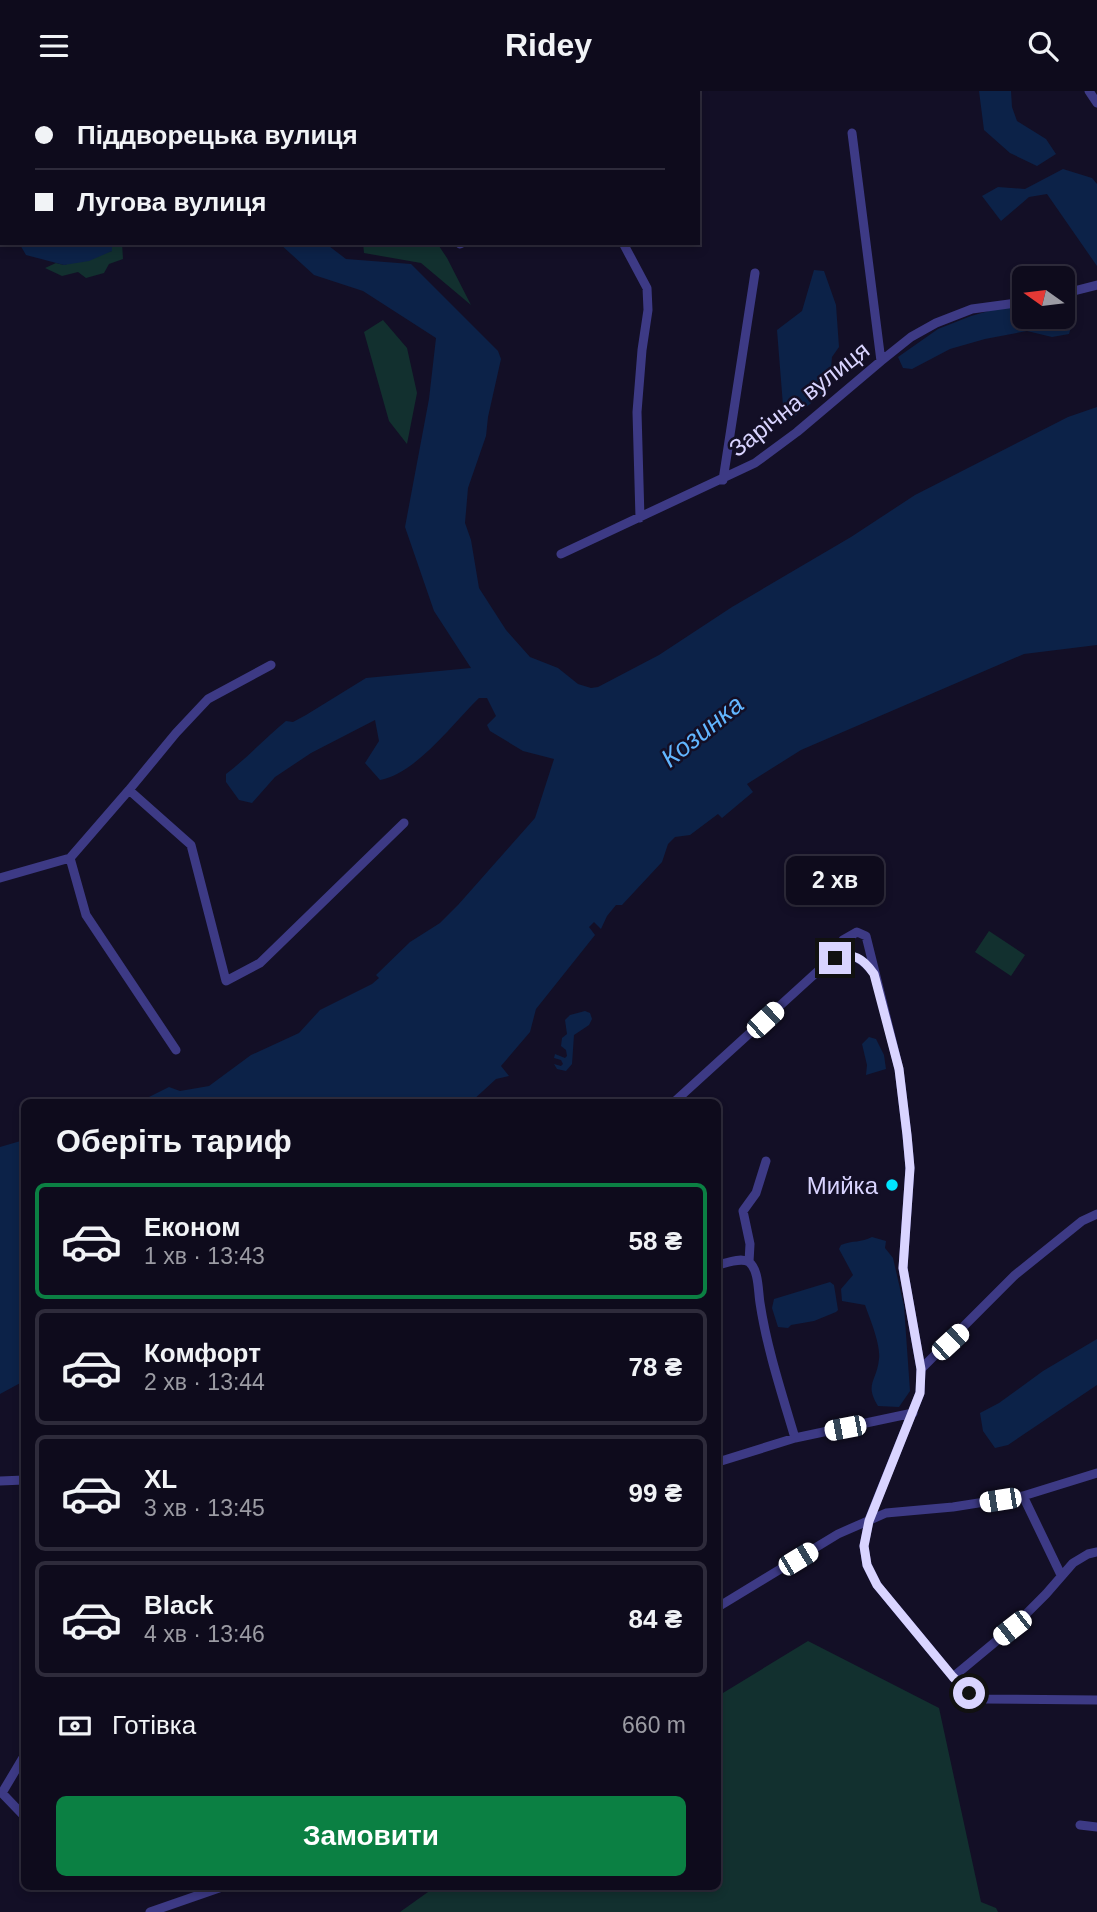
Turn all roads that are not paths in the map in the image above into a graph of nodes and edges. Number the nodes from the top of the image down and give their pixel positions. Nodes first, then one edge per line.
1 (1089, 91) edge
2 (1097, 103) edge
3 (852, 134) dead end
4 (624, 245) edge
5 (755, 273) dead end
6 (1097, 285) edge
7 (1075, 291) edge
8 (1012, 304) edge
9 (881, 361) junction
10 (723, 479) junction
11 (640, 518) junction
12 (561, 554) dead end
13 (271, 665) dead end
14 (129, 790) junction
15 (404, 823) dead end
16 (71, 858) junction
17 (0, 878) edge
18 (823, 966) junction
19 (874, 974) junction
20 (176, 1050) dead end
21 (677, 1099) edge
22 (766, 1161) dead end
23 (1097, 1213) edge
24 (749, 1262) junction
25 (721, 1264) edge
26 (921, 1369) junction
27 (913, 1413) junction
28 (795, 1438) junction
29 (721, 1461) edge
30 (1097, 1473) edge
31 (21, 1480) edge
32 (0, 1481) edge
33 (1023, 1496) junction
34 (869, 1521) junction
35 (1097, 1552) edge
36 (1061, 1575) junction
37 (721, 1605) edge
38 (953, 1677) junction
39 (1097, 1700) edge
40 (21, 1761) edge
41 (1, 1794) edge
42 (21, 1813) edge
43 (1080, 1825) dead end
44 (1097, 1827) edge
45 (213, 1890) edge
46 (150, 1912) edge

1 - 2 street
3 - 9 street
4 - 11 street
5 - 10 street
6 - 7 street
8 - 9 street, Зарічна вулиця
9 - 10 street, Зарічна вулиця
10 - 11 street, Зарічна вулиця
11 - 12 street, Зарічна вулиця
13 - 14 street
14 - 15 street
14 - 16 street
16 - 17 street
16 - 20 street
18 - 19 street
18 - 19 street
18 - 21 street
19 - 26 street
22 - 24 street
23 - 26 street
24 - 25 street
24 - 28 street
26 - 27 street
27 - 28 street
27 - 34 street
28 - 29 street
30 - 33 street
31 - 32 street
33 - 34 street
33 - 36 street
34 - 37 street
34 - 38 street
35 - 36 street
36 - 38 street
38 - 39 street
40 - 41 street
41 - 42 street
43 - 44 street
45 - 46 street

